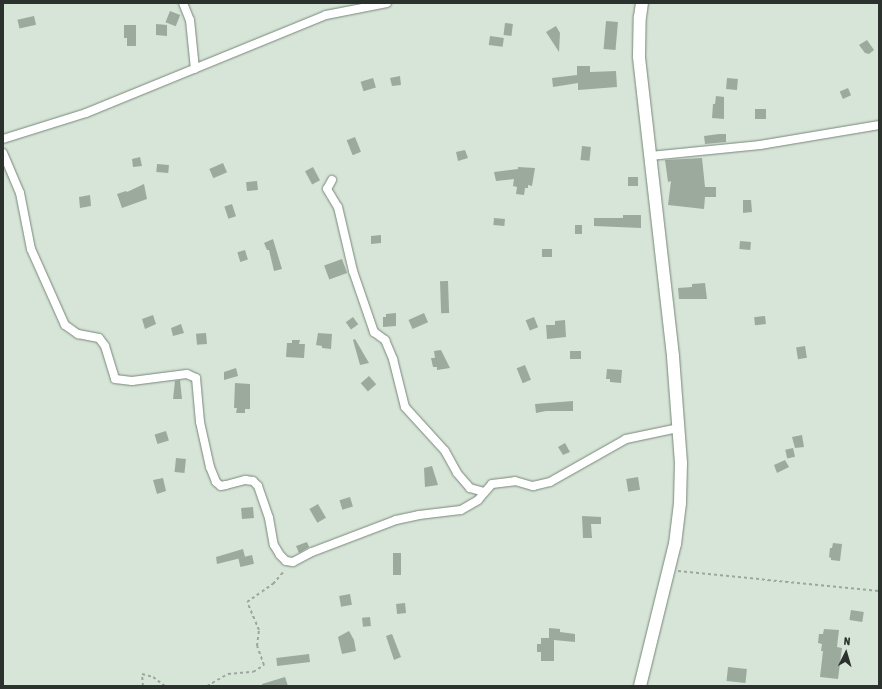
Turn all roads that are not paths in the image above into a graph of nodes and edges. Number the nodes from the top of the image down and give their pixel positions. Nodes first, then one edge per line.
1 (183, 3) edge
2 (387, 3) edge
3 (642, 3) edge
4 (195, 69) junction
5 (879, 125) edge
6 (3, 139) edge
7 (3, 152) edge
8 (650, 156) junction
9 (332, 180) dead end
10 (678, 428) junction
11 (484, 492) junction
12 (640, 686) edge

1 - 4 street
2 - 4 street
3 - 8 street
4 - 6 street
5 - 8 street
7 - 11 street
8 - 10 street
9 - 11 street
10 - 11 street
10 - 12 street

